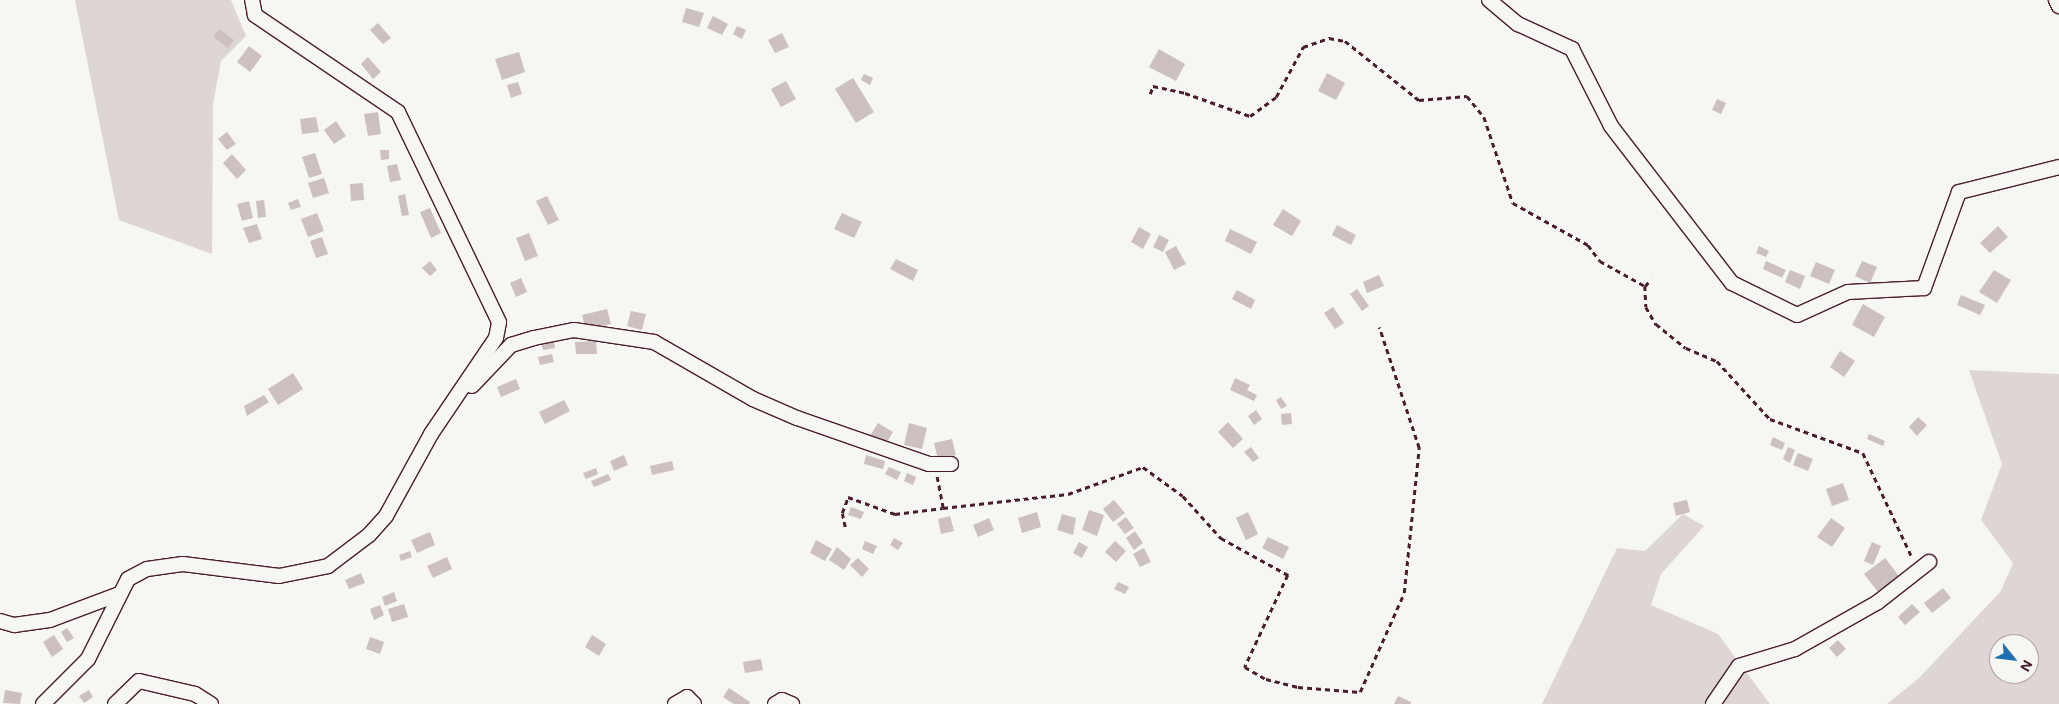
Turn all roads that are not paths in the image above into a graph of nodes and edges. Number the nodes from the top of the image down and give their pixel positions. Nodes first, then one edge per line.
1 (252, 0) edge
2 (1488, 0) edge
3 (2056, 0) edge
4 (2059, 6) edge
5 (2059, 168) edge
6 (456, 403) junction
7 (951, 464) dead end
8 (1924, 566) road end
9 (119, 594) junction
10 (0, 621) edge
11 (43, 704) edge
12 (115, 704) edge
13 (211, 704) edge
14 (674, 704) edge
15 (694, 704) edge
16 (775, 704) edge
17 (792, 704) edge
18 (1713, 704) edge

1 - 6 street
2 - 5 street
3 - 4 street
6 - 7 street
6 - 9 street
8 - 18 street
9 - 10 street
9 - 11 street
12 - 13 street
14 - 15 street
16 - 17 street

